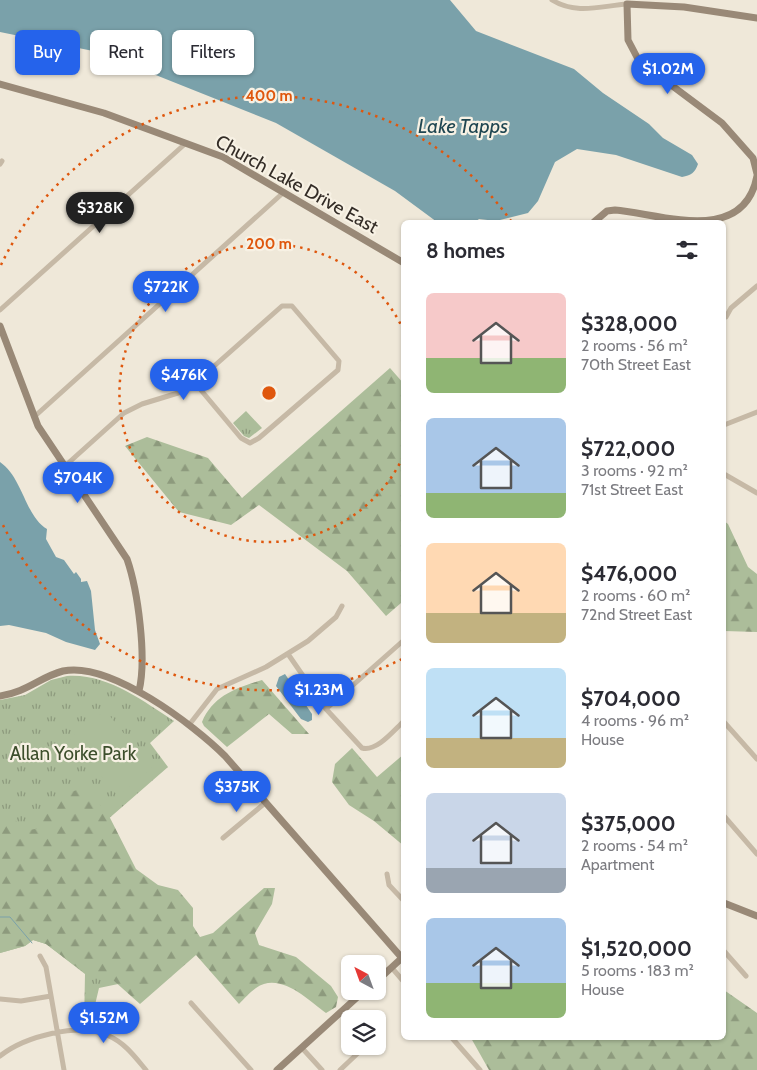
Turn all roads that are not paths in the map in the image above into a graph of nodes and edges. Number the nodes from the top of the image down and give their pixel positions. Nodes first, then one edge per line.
1 (552, 0) edge
2 (627, 4) junction
3 (757, 18) edge
4 (0, 84) edge
5 (186, 143) junction
6 (756, 162) edge
7 (757, 175) edge
8 (284, 192) junction
9 (596, 220) edge
10 (678, 220) edge
11 (714, 220) edge
12 (401, 261) edge
13 (757, 286) edge
14 (0, 310) edge
15 (726, 318) dead end
16 (0, 326) edge
17 (195, 383) junction
18 (757, 412) edge
19 (34, 417) junction
20 (726, 424) edge
21 (65, 466) junction
22 (726, 475) edge
23 (757, 494) edge
24 (342, 606) dead end
25 (401, 643) edge
26 (288, 654) junction
27 (139, 691) junction
28 (0, 696) edge
29 (326, 709) junction
30 (401, 724) edge
31 (726, 724) edge
32 (189, 725) junction
33 (757, 759) edge
34 (265, 803) junction
35 (726, 818) edge
36 (223, 838) dead end
37 (757, 854) edge
38 (388, 874) dead end
39 (401, 898) edge
40 (726, 904) edge
41 (757, 916) edge
42 (726, 953) edge
43 (401, 955) edge
44 (40, 956) dead end
45 (401, 959) edge
46 (392, 968) junction
47 (386, 973) edge
48 (746, 976) dead end
49 (401, 978) edge
50 (51, 996) junction
51 (0, 999) edge
52 (354, 1000) edge
53 (191, 1003) dead end
54 (57, 1033) junction
55 (454, 1040) edge
56 (302, 1048) junction
57 (356, 1055) edge
58 (0, 1056) edge
59 (64, 1070) edge
60 (146, 1070) edge
61 (251, 1070) edge
62 (277, 1070) edge
63 (322, 1070) edge
64 (340, 1070) edge
65 (480, 1070) edge

1 - 2 street
2 - 3 street
2 - 6 street
4 - 5 street, Church Lake Drive East
5 - 8 street, Church Lake Drive East
5 - 14 street
6 - 7 street
7 - 11 street
8 - 12 street, Church Lake Drive East
8 - 19 street
9 - 10 street
13 - 15 street
16 - 19 street
17 - 17 street
17 - 21 street
18 - 20 street
19 - 21 street
21 - 27 street
22 - 23 street
24 - 26 street
25 - 29 street
26 - 29 street
26 - 32 street
27 - 28 street
27 - 32 street
29 - 30 street
31 - 33 street
32 - 34 street
34 - 36 street
34 - 43 street
35 - 37 street
38 - 39 street
40 - 41 street
42 - 48 street
44 - 50 street
45 - 46 street
46 - 47 street
46 - 49 street
50 - 51 street
50 - 54 street
52 - 56 street
53 - 61 street
54 - 58 street
54 - 59 street
54 - 60 street
55 - 65 street
56 - 62 street
56 - 63 street
57 - 64 street

